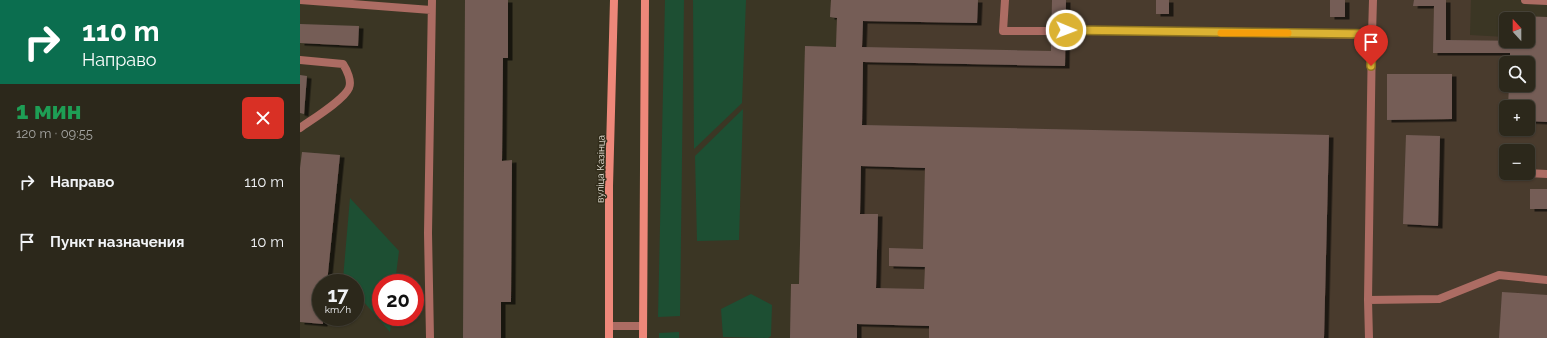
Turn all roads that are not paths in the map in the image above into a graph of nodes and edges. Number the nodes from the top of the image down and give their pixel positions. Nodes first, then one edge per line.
1 (300, 0) edge
2 (432, 0) edge
3 (614, 0) edge
4 (645, 0) edge
5 (1005, 0) edge
6 (1373, 0) edge
7 (1525, 0) edge
8 (1545, 0) edge
9 (431, 10) junction
10 (1066, 30) dead end
11 (1051, 31) dead end
12 (1372, 34) junction
13 (300, 60) edge
14 (300, 128) edge
15 (1535, 173) edge
16 (1547, 174) edge
17 (1547, 280) edge
18 (1368, 300) junction
19 (609, 326) junction
20 (643, 326) junction
21 (430, 338) edge
22 (609, 338) edge
23 (643, 338) edge
24 (1369, 338) edge

1 - 9 lane
2 - 9 lane
3 - 19 main road, вуліца Казінца
4 - 20 main road
5 - 11 lane
6 - 12 lane
7 - 8 lane
9 - 21 lane
10 - 12 lane
12 - 18 lane
13 - 14 lane
15 - 16 lane
17 - 18 lane
18 - 24 lane
19 - 20 lane
19 - 22 main road, вуліца Казінца
20 - 23 main road

